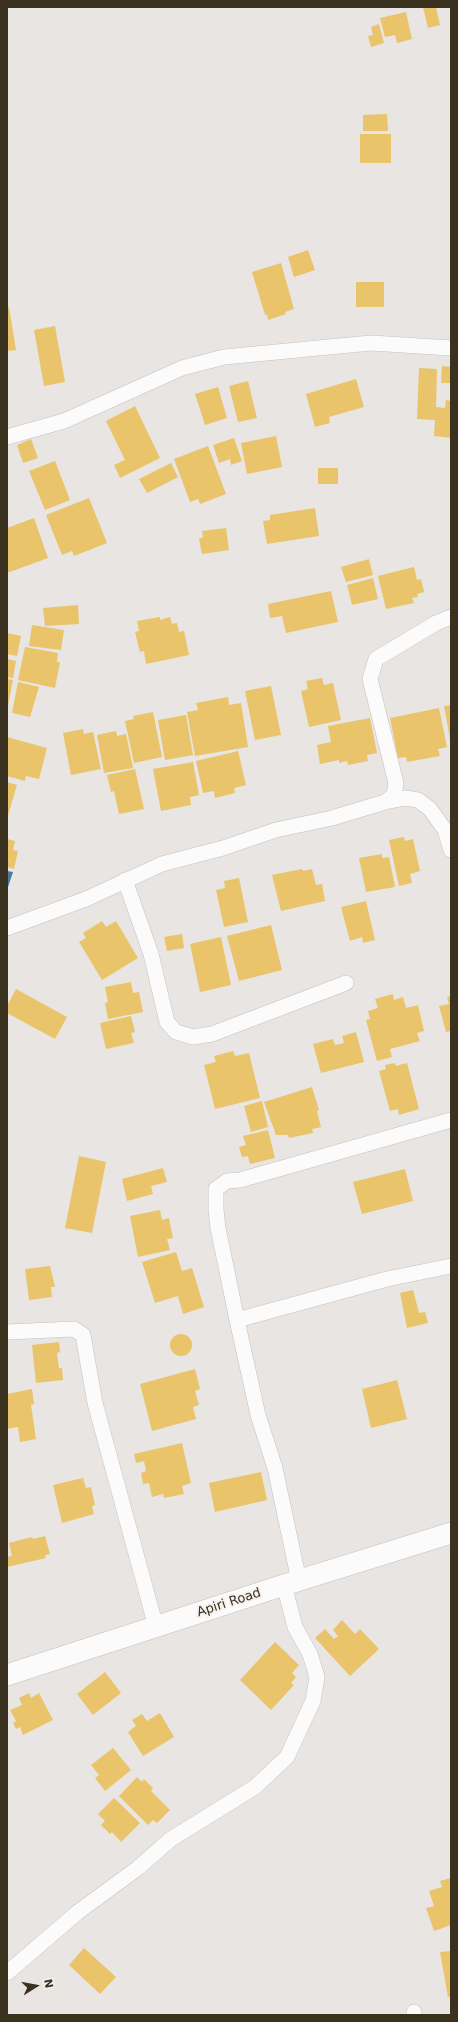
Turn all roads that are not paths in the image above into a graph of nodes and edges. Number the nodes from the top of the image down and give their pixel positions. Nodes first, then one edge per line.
1 (451, 348) edge
2 (7, 437) edge
3 (451, 617) edge
4 (385, 802) junction
5 (451, 850) edge
6 (125, 880) junction
7 (7, 928) edge
8 (346, 983) dead end
9 (451, 1120) edge
10 (451, 1266) edge
11 (237, 1320) junction
12 (7, 1332) edge
13 (451, 1533) edge
14 (292, 1583) junction
15 (156, 1627) junction
16 (7, 1676) edge
17 (7, 1973) edge

1 - 2 street
3 - 4 street
4 - 5 street
4 - 6 street
6 - 7 street
6 - 8 street
9 - 11 street
10 - 11 street
11 - 14 street
12 - 15 street
13 - 14 street, Apiri Road
14 - 15 street, Apiri Road
14 - 17 street
15 - 16 street, Apiri Road

